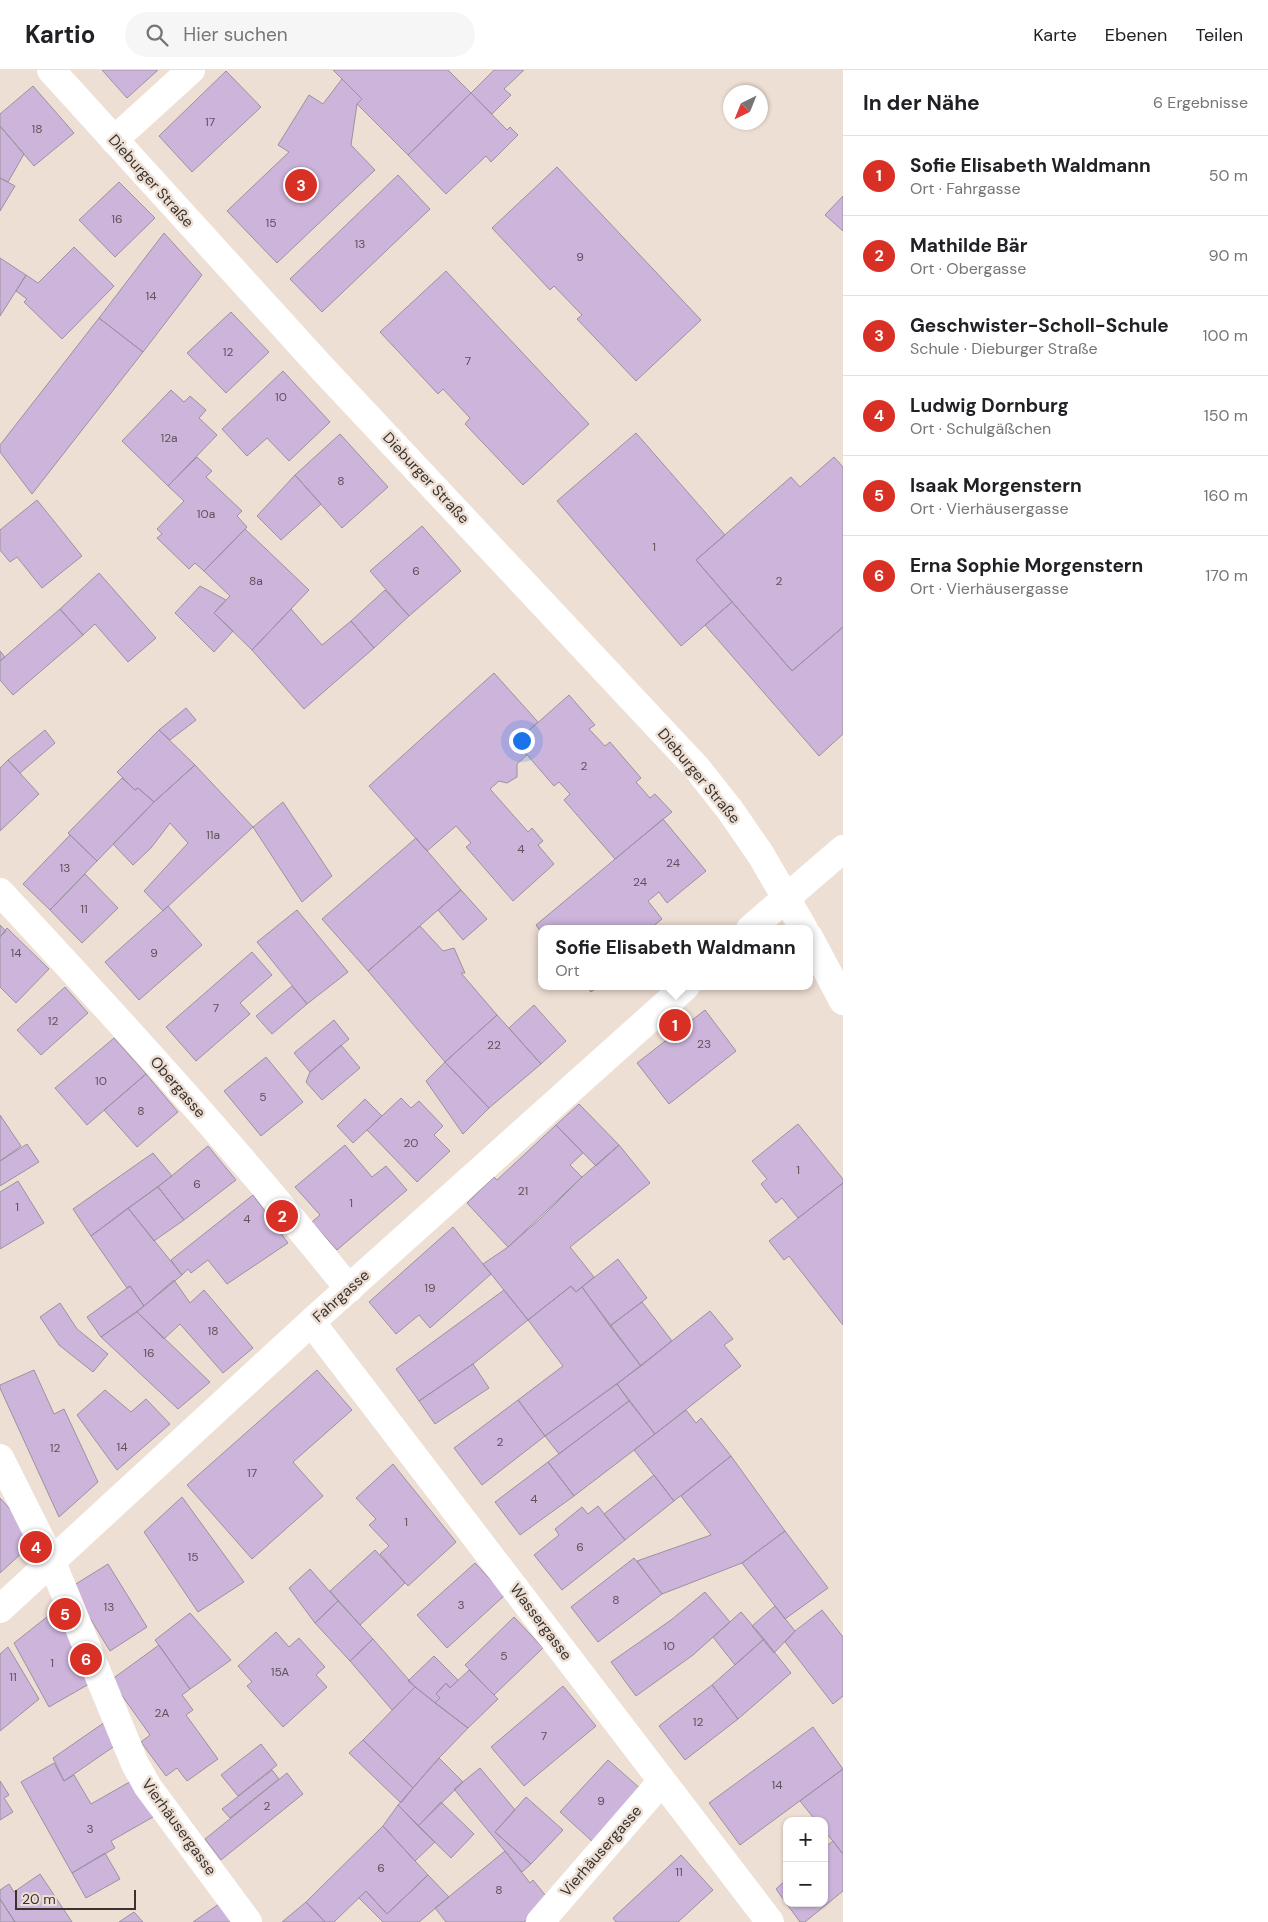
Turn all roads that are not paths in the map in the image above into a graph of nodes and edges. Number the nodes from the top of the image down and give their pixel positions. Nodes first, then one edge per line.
1 (51, 70) edge
2 (190, 70) edge
3 (114, 140) junction
4 (843, 849) edge
5 (0, 892) edge
6 (786, 896) junction
7 (754, 925) edge
8 (802, 925) edge
9 (813, 945) edge
10 (682, 990) edge
11 (843, 1001) edge
12 (349, 1289) junction
13 (312, 1322) junction
14 (0, 1458) edge
15 (51, 1560) junction
16 (0, 1609) edge
17 (662, 1781) junction
18 (248, 1922) edge
19 (540, 1922) edge
20 (770, 1922) edge

1 - 3 street, Dieburger Straße
2 - 3 street
3 - 6 street, Dieburger Straße
4 - 6 street
5 - 12 street, Obergasse
6 - 7 street
6 - 8 street, Dieburger Straße
9 - 11 street
10 - 12 street, Fahrgasse
12 - 13 street, Fahrgasse
13 - 15 street, Fahrgasse
13 - 17 street, Wassergasse
14 - 15 street, Vierhäusergasse
15 - 16 street, Fahrgasse
15 - 18 street, Vierhäusergasse
17 - 19 street, Vierhäusergasse
17 - 20 street, Wassergasse

